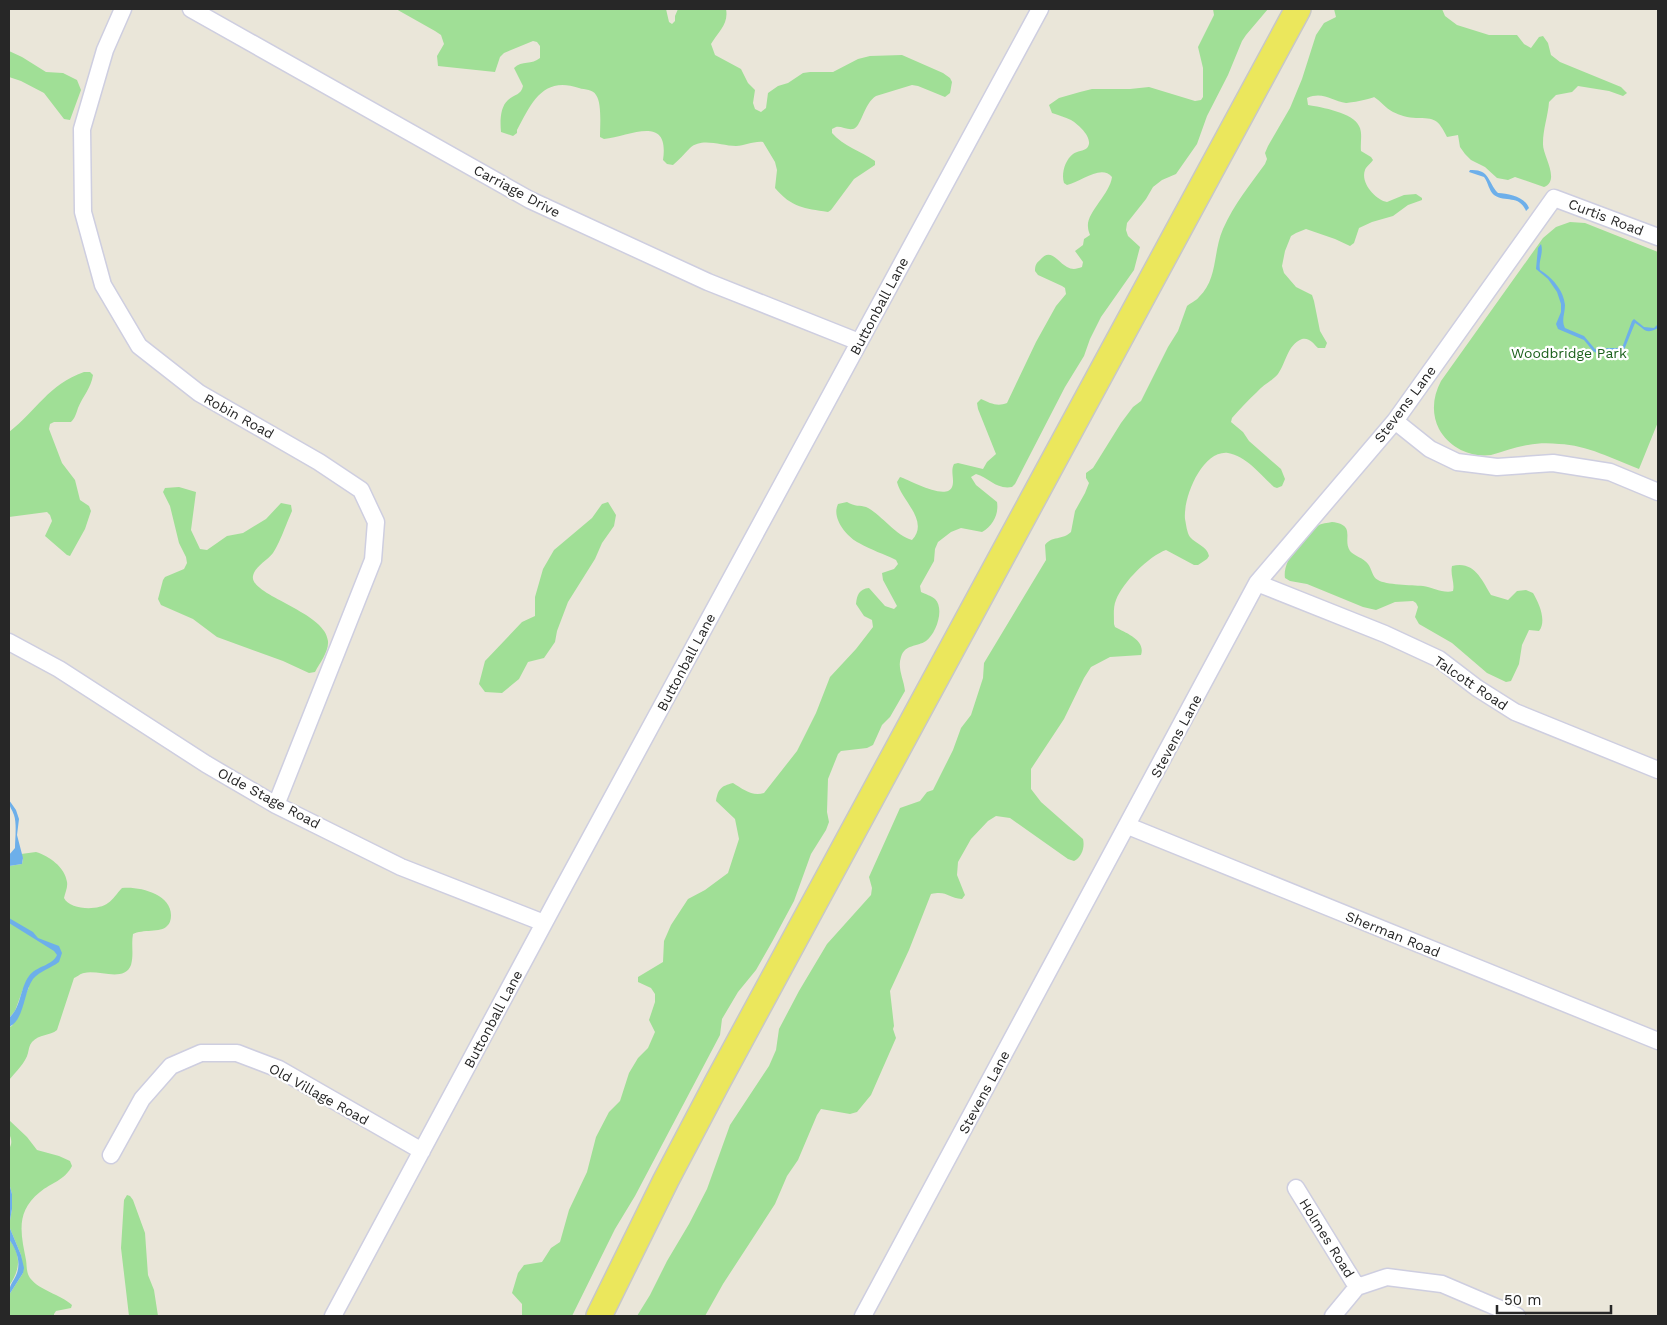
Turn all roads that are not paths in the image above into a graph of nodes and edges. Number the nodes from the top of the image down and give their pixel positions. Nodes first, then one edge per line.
1 (123, 9) edge
2 (191, 9) edge
3 (1040, 9) edge
4 (1298, 9) edge
5 (1554, 198) joint
6 (1658, 237) edge
7 (859, 342) junction
8 (1395, 422) junction
9 (1658, 492) edge
10 (1258, 583) junction
11 (9, 642) edge
12 (1658, 770) edge
13 (276, 804) junction
14 (1128, 826) junction
15 (544, 923) junction
16 (1658, 1042) edge
17 (422, 1151) junction
18 (111, 1154) dead end
19 (1296, 1188) dead end
20 (1358, 1288) junction
21 (333, 1316) edge
22 (599, 1316) edge
23 (863, 1316) edge
24 (1333, 1316) edge
25 (1516, 1316) edge

1 - 13 street, Robin Road
2 - 7 street, Carriage Drive
3 - 7 street, Buttonball Lane
4 - 22 main road
5 - 6 street, Curtis Road
5 - 8 street, Stevens Lane
7 - 15 street, Buttonball Lane
8 - 9 street
8 - 10 street, Stevens Lane
10 - 12 street, Talcott Road
10 - 14 street, Stevens Lane
11 - 13 street, Olde Stage Road
13 - 15 street, Olde Stage Road
14 - 16 street, Sherman Road
14 - 23 street, Stevens Lane
15 - 17 street, Buttonball Lane
17 - 18 street, Old Village Road
17 - 21 street, Buttonball Lane
19 - 20 street, Holmes Road
20 - 24 street
20 - 25 street

